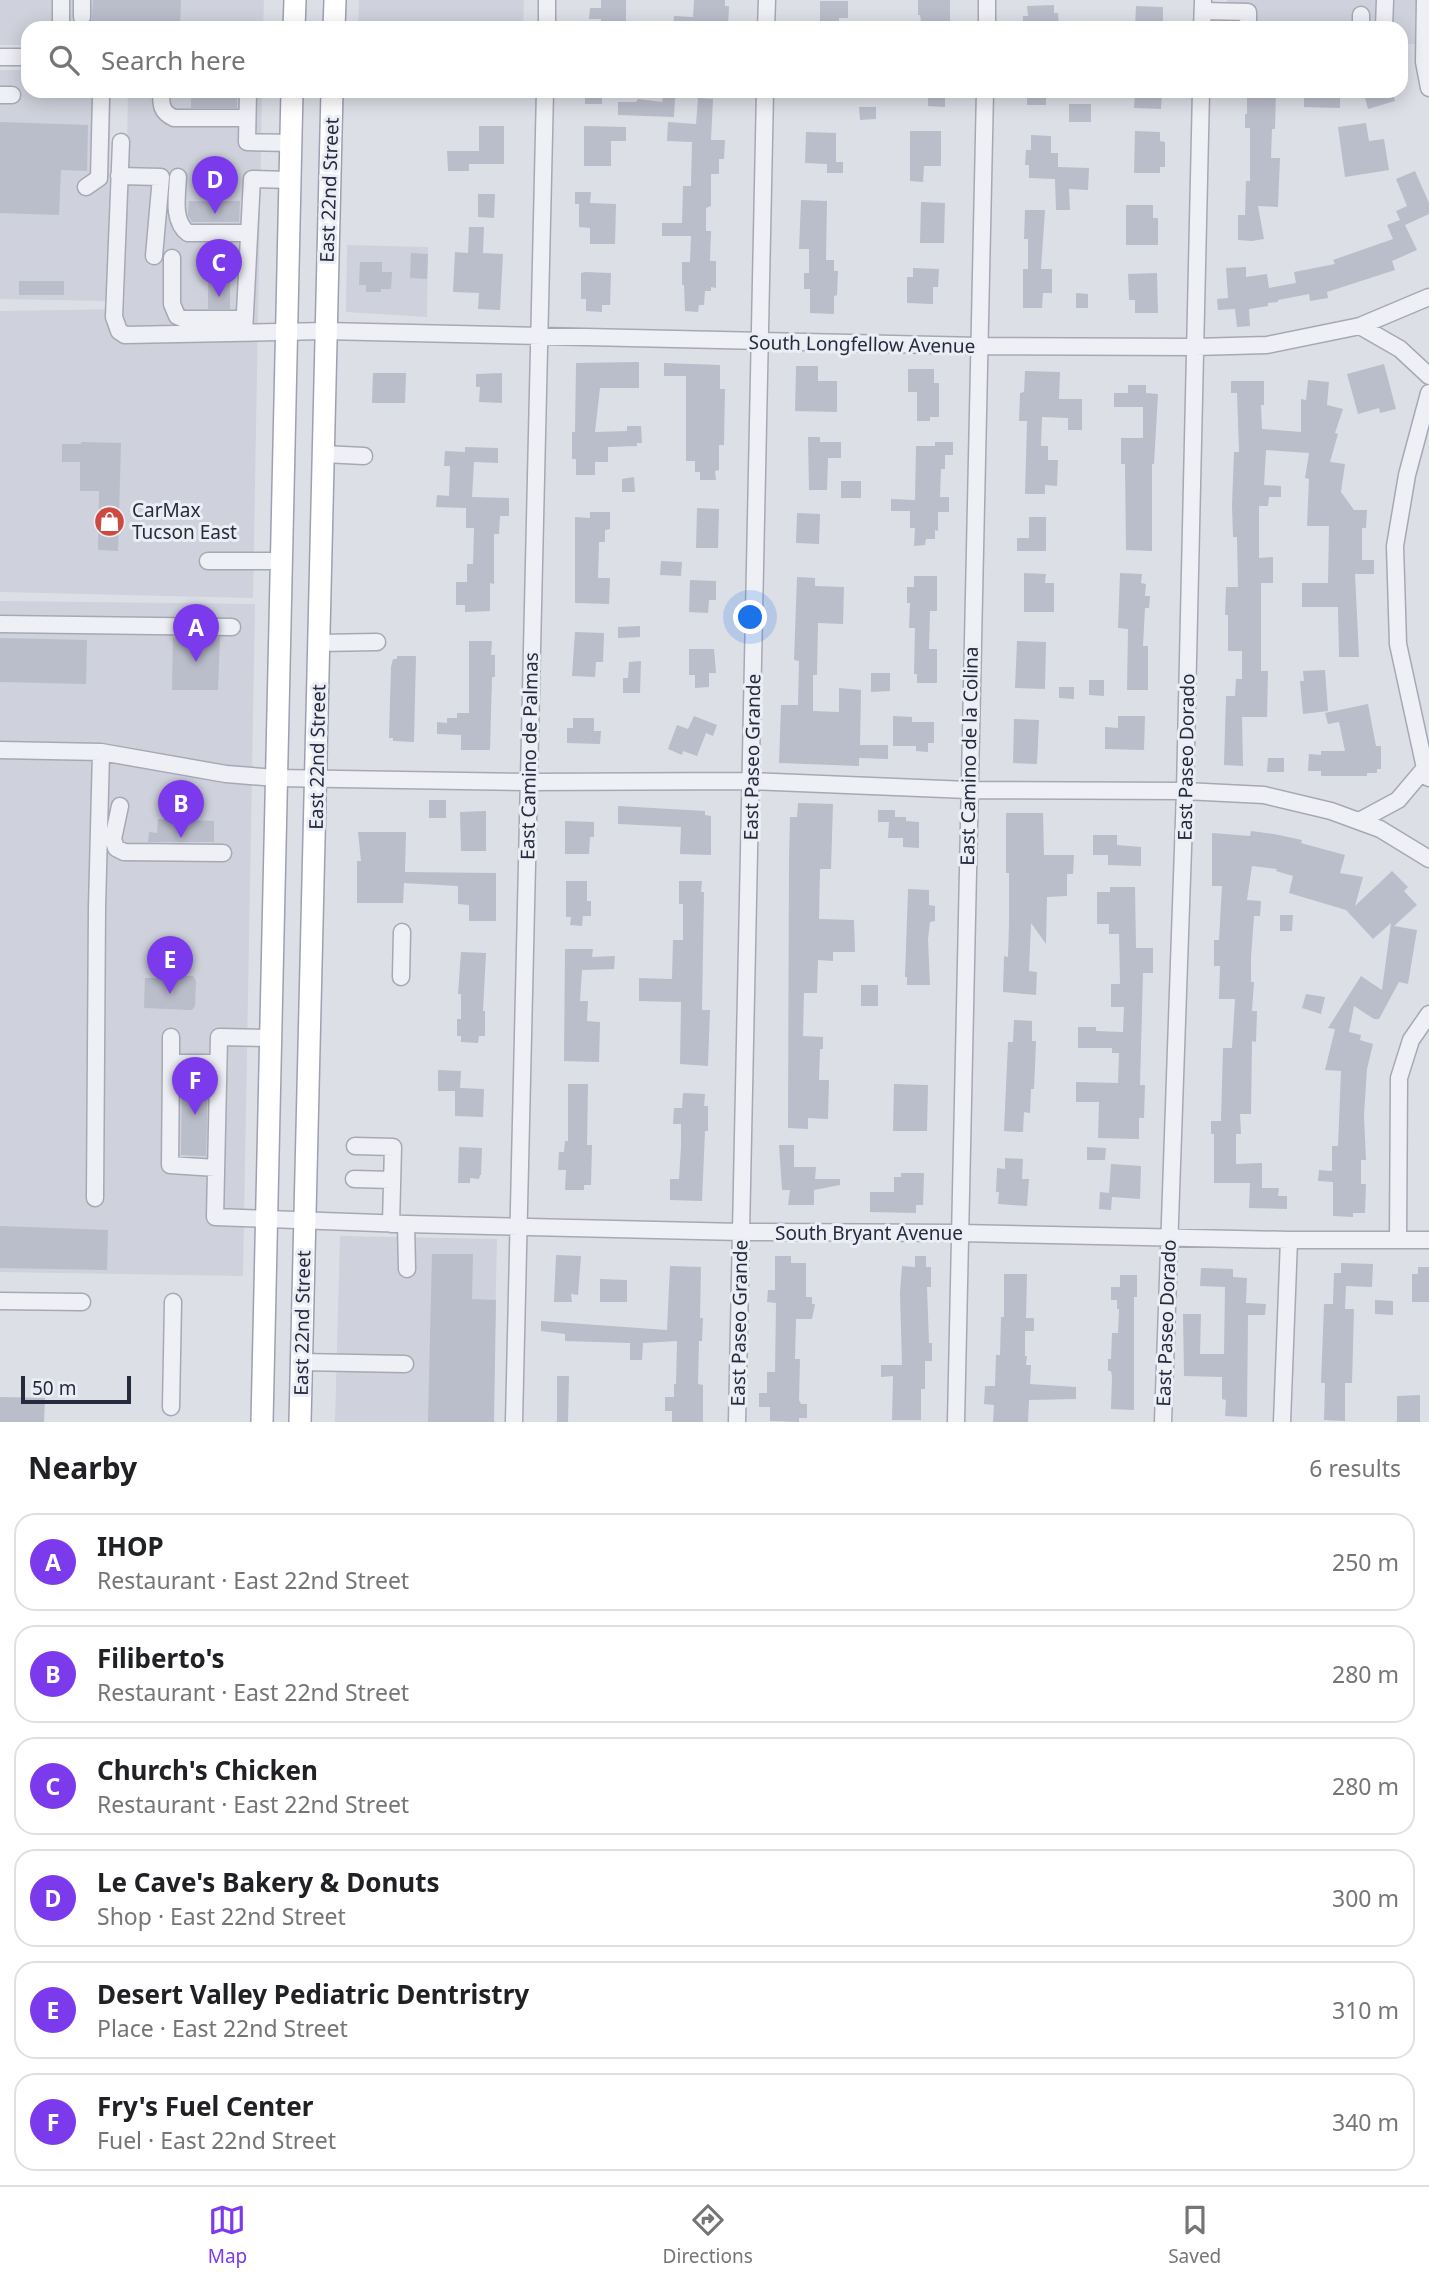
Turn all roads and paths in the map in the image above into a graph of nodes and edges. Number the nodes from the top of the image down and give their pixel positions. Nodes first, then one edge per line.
1 (61, 0) edge
2 (82, 0) edge
3 (295, 0) edge
4 (334, 0) edge
5 (547, 0) edge
6 (767, 0) edge
7 (987, 0) edge
8 (1385, 0) edge
9 (1425, 0) edge
10 (1203, 5) edge
11 (82, 17) dead end
12 (61, 21) edge
13 (294, 21) edge
14 (334, 21) edge
15 (547, 21) edge
16 (766, 21) edge
17 (986, 21) edge
18 (1248, 21) edge
19 (1384, 21) edge
20 (0, 57) edge
21 (21, 57) edge
22 (1429, 88) edge
23 (101, 98) dead end
24 (161, 98) edge
25 (248, 98) edge
26 (292, 98) edge
27 (332, 98) edge
28 (545, 98) edge
29 (765, 98) edge
30 (985, 98) edge
31 (1201, 98) edge
32 (247, 118) junction
33 (121, 142) dead end
34 (291, 143) junction
35 (119, 176) junction
36 (178, 177) dead end
37 (290, 180) junction
38 (86, 187) dead end
39 (249, 233) junction
40 (154, 256) dead end
41 (172, 258) dead end
42 (1429, 297) edge
43 (244, 326) junction
44 (1360, 326) junction
45 (287, 331) junction
46 (325, 331) junction
47 (540, 337) junction
48 (758, 342) junction
49 (979, 346) junction
50 (1195, 347) junction
51 (1429, 376) edge
52 (1429, 393) edge
53 (323, 454) junction
54 (363, 456) dead end
55 (208, 561) dead end
56 (281, 561) junction
57 (0, 624) edge
58 (232, 627) dead end
59 (377, 642) dead end
60 (319, 643) junction
61 (0, 750) edge
62 (101, 752) junction
63 (1427, 773) edge
64 (276, 778) junction
65 (316, 779) junction
66 (751, 781) junction
67 (528, 782) junction
68 (968, 790) junction
69 (1185, 791) junction
70 (120, 806) dead end
71 (1359, 821) junction
72 (223, 853) dead end
73 (1429, 859) edge
74 (402, 932) dead end
75 (401, 977) dead end
76 (1429, 1014) edge
77 (171, 1037) dead end
78 (271, 1038) junction
79 (171, 1063) junction
80 (218, 1063) junction
81 (355, 1146) dead end
82 (216, 1168) junction
83 (354, 1179) dead end
84 (392, 1180) junction
85 (95, 1198) dead end
86 (266, 1218) junction
87 (303, 1220) junction
88 (399, 1224) junction
89 (518, 1226) junction
90 (741, 1231) junction
91 (961, 1233) junction
92 (1169, 1238) junction
93 (1398, 1239) junction
94 (1289, 1240) junction
95 (1429, 1240) edge
96 (407, 1269) dead end
97 (0, 1301) edge
98 (82, 1302) dead end
99 (173, 1302) dead end
100 (301, 1362) junction
101 (405, 1364) dead end
102 (171, 1407) dead end
103 (262, 1422) edge
104 (300, 1422) edge
105 (514, 1422) edge
106 (737, 1422) edge
107 (956, 1422) edge
108 (1163, 1422) edge
109 (1282, 1422) edge

1 - 12 street
2 - 11 street
3 - 13 main road
4 - 14 main road
5 - 15 street
6 - 16 street
7 - 17 street
8 - 19 street
9 - 22 street
10 - 18 street
20 - 21 street
23 - 38 street
24 - 32 street
25 - 32 street
26 - 34 main road, East 22nd Street
27 - 46 main road, East 22nd Street
28 - 47 street, East Camino de Palmas
29 - 48 street, East Paseo Grande
30 - 49 street, East Camino de la Colina
31 - 50 street, East Paseo Dorado
32 - 34 street
33 - 35 street
34 - 37 main road, East 22nd Street
35 - 40 street
35 - 43 street
36 - 39 street
37 - 39 street
37 - 45 main road, East 22nd Street
39 - 43 street
41 - 43 street
42 - 44 street, South Longfellow Avenue
43 - 45 street, South Longfellow Avenue
44 - 50 street, South Longfellow Avenue
44 - 51 street
45 - 46 street, South Longfellow Avenue
45 - 56 main road, East 22nd Street
46 - 47 street, South Longfellow Avenue
46 - 53 main road, East 22nd Street
47 - 48 street, South Longfellow Avenue
47 - 67 street, East Camino de Palmas
48 - 49 street, South Longfellow Avenue
48 - 66 street, East Paseo Grande
49 - 50 street, South Longfellow Avenue
49 - 68 street, East Camino de la Colina
50 - 69 street, East Paseo Dorado
52 - 63 street
53 - 54 street
53 - 60 main road, East 22nd Street
55 - 56 street
56 - 64 main road, East 22nd Street
57 - 58 street
59 - 60 street
60 - 65 main road, East 22nd Street
61 - 62 street
62 - 64 street
62 - 85 street
63 - 71 street
64 - 65 street
64 - 78 main road, East 22nd Street
65 - 67 street
65 - 87 main road, East 22nd Street
66 - 67 street
66 - 68 street
66 - 90 street, East Paseo Grande
67 - 89 street, East Camino de Palmas
68 - 69 street
68 - 91 street, East Camino de la Colina
69 - 71 street
69 - 92 street, East Paseo Dorado
70 - 72 street
71 - 73 street
74 - 75 street
76 - 93 street
77 - 79 street
78 - 80 street
78 - 86 main road, East 22nd Street
79 - 80 street
79 - 82 street
80 - 82 street
81 - 84 street
82 - 86 street, South Bryant Avenue
83 - 84 street
84 - 88 street
86 - 87 street, South Bryant Avenue
86 - 103 main road, East 22nd Street
87 - 88 street, South Bryant Avenue
87 - 100 main road, East 22nd Street
88 - 89 street, South Bryant Avenue
88 - 96 street
89 - 90 street, South Bryant Avenue
89 - 105 street, East Camino de Palmas
90 - 91 street, South Bryant Avenue
90 - 106 street, East Paseo Grande
91 - 92 street, South Bryant Avenue
91 - 107 street, East Camino de la Colina
92 - 94 street, South Bryant Avenue
92 - 108 street, East Paseo Dorado
93 - 94 street, South Bryant Avenue
93 - 95 street, South Bryant Avenue
94 - 109 street
97 - 98 street
99 - 102 street
100 - 101 street
100 - 104 main road, East 22nd Street

